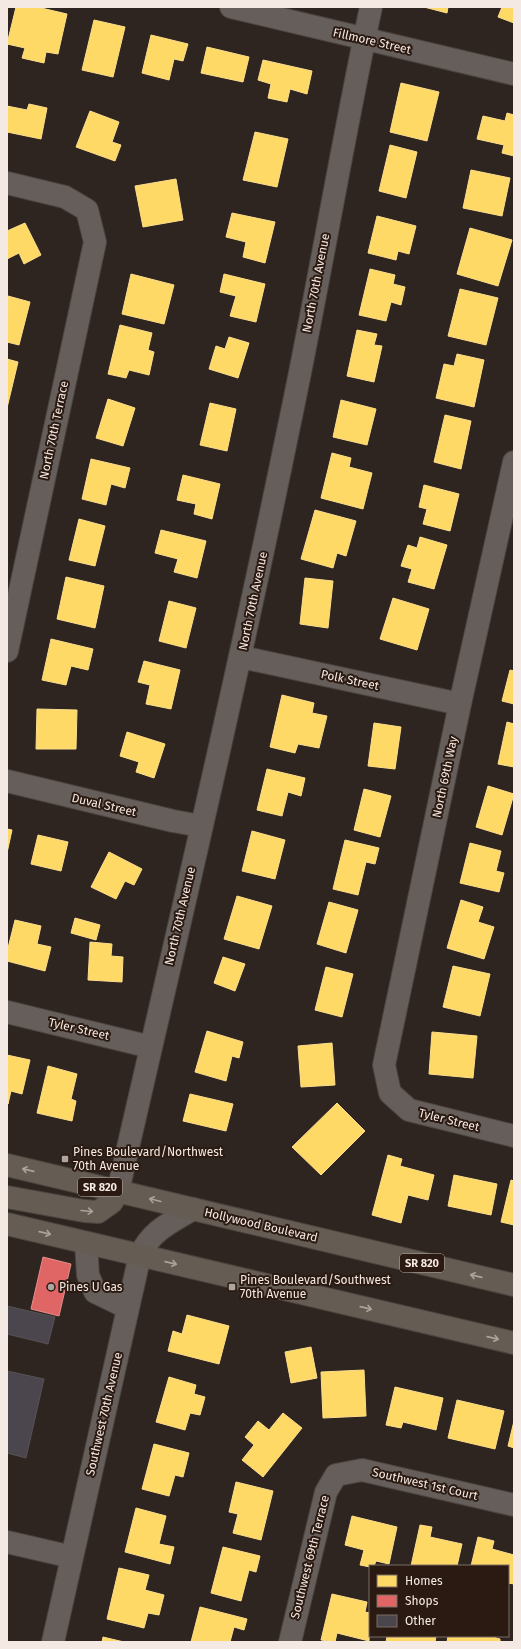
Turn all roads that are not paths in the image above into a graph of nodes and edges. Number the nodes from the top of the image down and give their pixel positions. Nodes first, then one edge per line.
1 (231, 7) edge
2 (371, 7) edge
3 (364, 39) junction
4 (514, 74) edge
5 (7, 183) edge
6 (514, 462) edge
7 (7, 651) edge
8 (241, 657) junction
9 (460, 704) junction
10 (7, 781) edge
11 (201, 826) junction
12 (7, 1012) edge
13 (151, 1047) junction
14 (390, 1093) joint
15 (514, 1136) edge
16 (7, 1165) edge
17 (118, 1191) junction
18 (7, 1197) edge
19 (192, 1209) junction
20 (7, 1224) edge
21 (86, 1242) junction
22 (140, 1256) junction
23 (514, 1285) edge
24 (128, 1308) junction
25 (514, 1343) edge
26 (336, 1475) joint
27 (514, 1505) edge
28 (7, 1542) edge
29 (72, 1557) junction
30 (53, 1642) edge
31 (290, 1642) edge

1 - 3 street, Fillmore Street
2 - 3 street, North 70th Avenue
3 - 4 street, Fillmore Street
3 - 8 street, North 70th Avenue
5 - 7 street, North 70th Terrace
6 - 9 street, North 69th Way
8 - 9 street, Polk Street
8 - 11 street, North 70th Avenue
9 - 14 street, North 69th Way
10 - 11 street, Duval Street
11 - 13 street, North 70th Avenue
12 - 13 street, Tyler Street
13 - 17 street, North 70th Avenue
14 - 15 street, Tyler Street
17 -> 16 highway, Hollywood Boulevard / SR 820
18 -> 17 highway
19 -> 17 highway, Hollywood Boulevard / SR 820
19 - 22 street, Southwest 70th Avenue
23 -> 19 highway, Hollywood Boulevard / SR 820
20 -> 21 highway
21 - 22 highway
21 - 24 street
22 - 24 street, Southwest 70th Avenue
22 -> 25 highway
24 - 29 street, Southwest 70th Avenue
26 - 27 street, Southwest 1st Court
26 - 31 street, Southwest 69th Terrace
28 - 29 street
29 - 30 street, Southwest 70th Avenue

